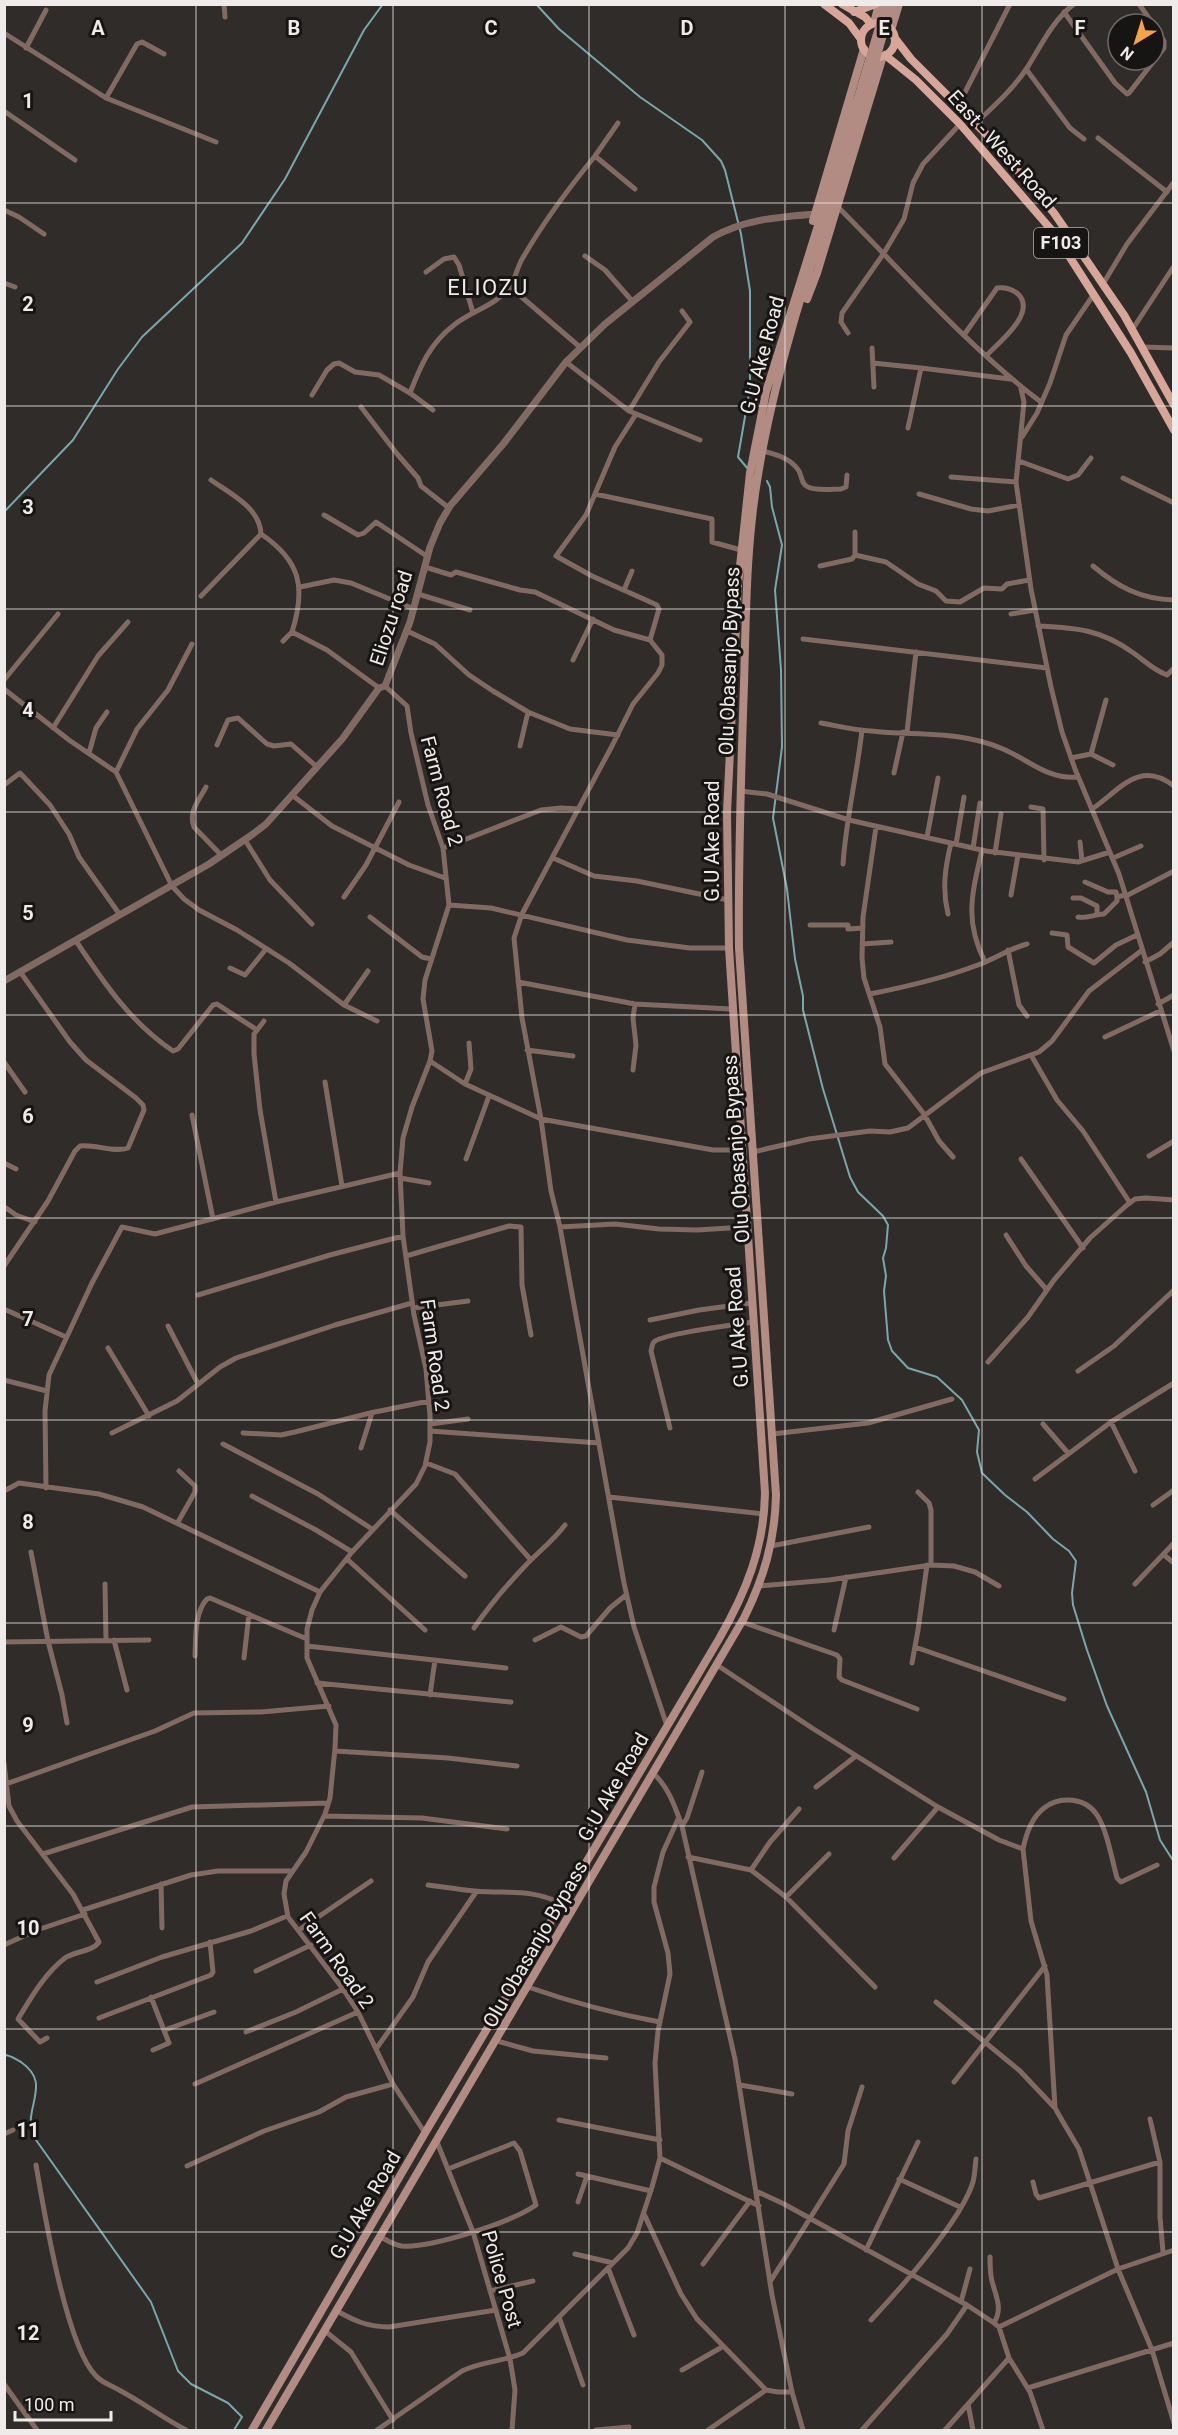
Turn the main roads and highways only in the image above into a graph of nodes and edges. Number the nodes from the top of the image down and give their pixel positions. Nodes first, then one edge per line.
1 (824, 4) edge
2 (842, 4) edge
3 (878, 4) edge
4 (886, 4) edge
5 (892, 4) edge
6 (899, 4) edge
7 (854, 12) junction
8 (872, 24) junction
9 (893, 33) junction
10 (860, 38) junction
11 (864, 49) junction
12 (884, 56) junction
13 (860, 103) junction
14 (790, 323) junction
15 (1173, 405) edge
16 (1173, 430) edge
17 (252, 2430) edge
18 (266, 2430) edge

1 - 10 main road
2 - 7 main road, F103
3 - 7 main road
3 - 8 main road
4 - 13 main road, bridge
5 - 13 main road, bridge
6 - 9 main road
7 - 8 main road, F103
8 - 9 main road, F103
8 - 10 main road
9 - 12 main road
9 - 15 main road, East - West Road / F103
10 - 11 main road
11 - 12 main road, F103
11 - 14 main road
12 - 14 main road
12 - 16 main road, East - West Road / F103
13 - 14 main road, Olu Obasanjo Bypass
14 - 17 main road, G.U Ake Road
14 - 18 main road, Olu Obasanjo Bypass

